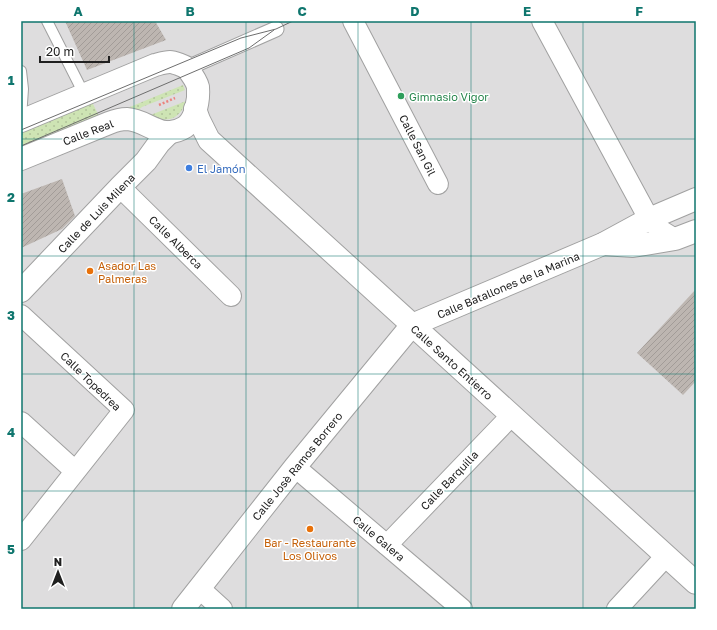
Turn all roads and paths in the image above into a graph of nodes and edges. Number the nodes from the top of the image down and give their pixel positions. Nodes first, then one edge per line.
1 (48, 21) edge
2 (353, 21) edge
3 (542, 21) edge
4 (276, 29) dead end
5 (186, 68) junction
6 (21, 71) edge
7 (84, 94) junction
8 (196, 109) junction
9 (21, 118) edge
10 (21, 121) edge
11 (166, 130) junction
12 (209, 140) junction
13 (21, 159) edge
14 (438, 184) dead end
15 (120, 187) junction
16 (696, 199) edge
17 (649, 219) junction
18 (696, 231) edge
19 (675, 240) junction
20 (603, 244) junction
21 (21, 291) edge
22 (231, 296) dead end
23 (21, 315) edge
24 (412, 325) junction
25 (511, 416) junction
26 (21, 422) edge
27 (295, 466) junction
28 (75, 471) junction
29 (21, 540) edge
30 (387, 545) junction
31 (666, 556) junction
32 (696, 583) edge
33 (200, 589) junction
34 (183, 609) edge
35 (222, 609) edge
36 (462, 609) edge
37 (617, 609) edge

1 - 7 lane
2 - 14 street, Calle San Gil
3 - 17 street
4 - 5 street
5 - 7 street
5 - 8 street
6 - 9 lane
7 - 10 street
8 - 11 street
8 - 12 street
11 - 12 street, Calle Real
11 - 13 street, Calle Real
11 - 15 street, Calle de Luis Milena
12 - 24 street, Calle Santo Entierro
15 - 21 street, Calle de Luis Milena
15 - 22 street, Calle Alberca
16 - 17 street, Calle Batallones de la Marina
17 - 19 street
17 - 20 street, Calle Batallones de la Marina
18 - 19 street
19 - 20 street
20 - 24 street, Calle Batallones de la Marina
23 - 28 street, Calle Topedrea
24 - 25 street, Calle Santo Entierro
24 - 27 street, Calle Josè Ramos Borrero
25 - 30 street, Calle Barquilla
25 - 31 street, Calle Santo Entierro
26 - 28 street
27 - 30 street, Calle Galera
27 - 33 street, Calle Josè Ramos Borrero
28 - 29 street
30 - 36 street, Calle Galera
31 - 32 street, Calle Santo Entierro
31 - 37 street
33 - 34 street, Calle Josè Ramos Borrero
33 - 35 street

